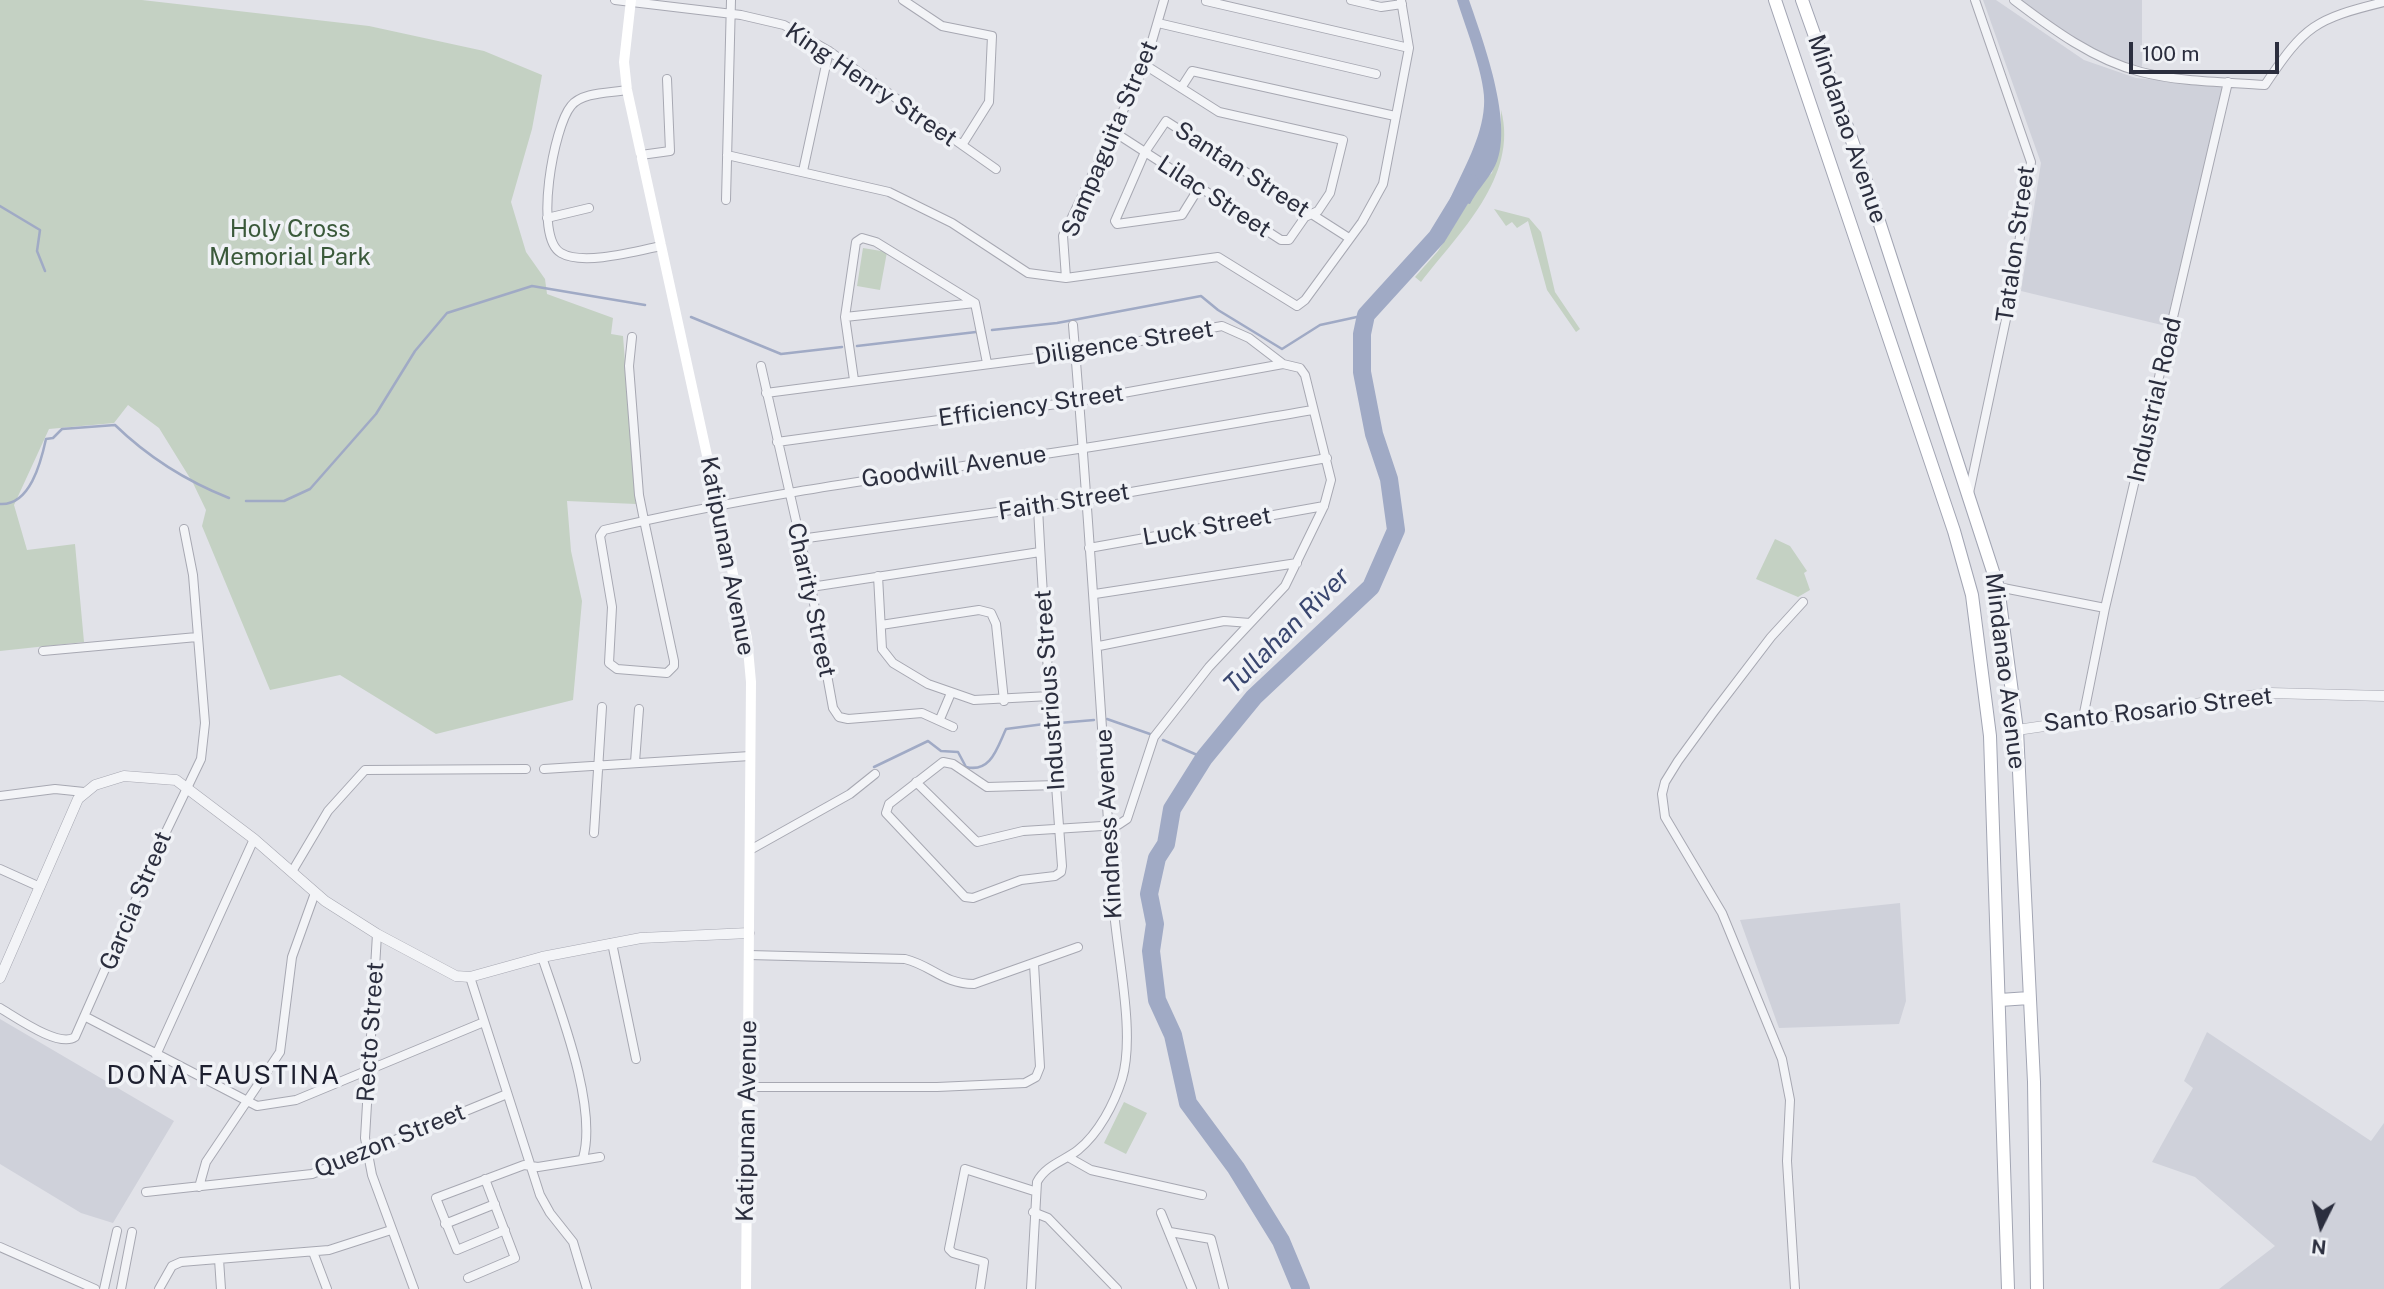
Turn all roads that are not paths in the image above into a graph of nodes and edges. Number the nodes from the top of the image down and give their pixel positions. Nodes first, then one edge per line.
1 (615, 0) edge
2 (732, 0) edge
3 (903, 0) edge
4 (1164, 0) edge
5 (1351, 0) edge
6 (1775, 0) edge
7 (1802, 0) edge
8 (1975, 0) edge
9 (2014, 0) edge
10 (630, 1) edge
11 (1206, 1) edge
12 (1401, 2) edge
13 (2384, 2) edge
14 (730, 14) junction
15 (1158, 23) junction
16 (1409, 48) junction
17 (829, 51) junction
18 (1145, 65) junction
19 (1376, 74) dead end
20 (667, 79) dead end
21 (2228, 82) junction
22 (1181, 88) junction
23 (627, 90) junction
24 (1395, 117) junction
25 (1111, 130) junction
26 (962, 145) junction
27 (1146, 152) junction
28 (641, 155) junction
29 (727, 155) junction
30 (996, 169) dead end
31 (803, 172) junction
32 (1200, 186) junction
33 (726, 200) dead end
34 (589, 208) dead end
35 (1311, 214) junction
36 (547, 218) junction
37 (1349, 238) junction
38 (662, 246) junction
39 (1066, 278) junction
40 (975, 303) junction
41 (845, 317) junction
42 (1073, 325) dead end
43 (632, 337) dead end
44 (1075, 353) junction
45 (987, 363) junction
46 (1283, 364) junction
47 (761, 366) dead end
48 (854, 380) junction
49 (766, 394) junction
50 (1079, 401) junction
51 (1313, 410) junction
52 (777, 442) junction
53 (1083, 448) junction
54 (1327, 458) junction
55 (789, 491) junction
56 (1969, 493) junction
57 (1085, 500) junction
58 (718, 505) junction
59 (1324, 506) junction
60 (1038, 507) junction
61 (644, 520) junction
62 (184, 529) dead end
63 (800, 539) junction
64 (1089, 548) junction
65 (1040, 552) junction
66 (1297, 563) junction
67 (878, 576) junction
68 (811, 587) junction
69 (1998, 587) junction
70 (1095, 594) junction
71 (1803, 602) dead end
72 (2105, 608) junction
73 (1250, 623) junction
74 (881, 625) junction
75 (197, 637) junction
76 (1099, 646) junction
77 (43, 651) dead end
78 (951, 693) junction
79 (1050, 696) junction
80 (2384, 696) edge
81 (1004, 701) junction
82 (602, 707) dead end
83 (639, 709) dead end
84 (2083, 718) junction
85 (940, 719) junction
86 (953, 727) dead end
87 (2017, 730) junction
88 (750, 756) junction
89 (635, 762) junction
90 (597, 765) junction
91 (526, 769) dead end
92 (544, 769) dead end
93 (875, 774) dead end
94 (916, 782) junction
95 (1057, 785) junction
96 (188, 787) junction
97 (84, 792) junction
98 (0, 796) edge
99 (1108, 825) junction
100 (1059, 828) junction
101 (594, 833) dead end
102 (254, 839) junction
103 (750, 850) junction
104 (0, 869) edge
105 (293, 870) junction
106 (40, 887) junction
107 (315, 892) junction
108 (749, 933) junction
109 (377, 934) junction
110 (612, 943) junction
111 (1078, 947) dead end
112 (749, 955) junction
113 (542, 957) junction
114 (1034, 964) junction
115 (1, 971) edge
116 (470, 977) junction
117 (2029, 998) junction
118 (2000, 1000) junction
119 (0, 1008) edge
120 (86, 1017) junction
121 (484, 1022) junction
122 (156, 1055) junction
123 (636, 1059) dead end
124 (368, 1069) junction
125 (748, 1087) junction
126 (506, 1094) junction
127 (246, 1103) junction
128 (367, 1152) junction
129 (600, 1157) dead end
130 (1068, 1157) junction
131 (583, 1158) junction
132 (531, 1166) junction
133 (485, 1179) junction
134 (200, 1187) junction
135 (1034, 1191) junction
136 (146, 1192) dead end
137 (1202, 1195) dead end
138 (495, 1204) junction
139 (1033, 1212) junction
140 (1161, 1213) dead end
141 (445, 1224) junction
142 (391, 1230) junction
143 (505, 1230) junction
144 (117, 1231) dead end
145 (131, 1232) dead end
146 (1170, 1232) junction
147 (0, 1247) edge
148 (313, 1252) junction
149 (219, 1259) junction
150 (468, 1278) dead end
151 (94, 1289) edge
152 (104, 1289) edge
153 (121, 1289) edge
154 (159, 1289) edge
155 (221, 1289) edge
156 (327, 1289) edge
157 (414, 1289) edge
158 (587, 1289) edge
159 (746, 1289) edge
160 (980, 1289) edge
161 (1031, 1289) edge
162 (1117, 1289) edge
163 (1192, 1289) edge
164 (1224, 1289) edge
165 (1795, 1289) edge
166 (2008, 1289) edge
167 (2037, 1289) edge

1 - 10 street, King Henry Street
2 - 14 street
3 - 26 street
4 - 15 street, Sampaguita Street
5 - 12 street
6 - 118 main road, Mindanao Avenue
7 - 56 main road, Mindanao Avenue
8 - 56 street, Tatalon Street
9 - 21 street
10 - 14 street, King Henry Street
10 - 23 main road, Katipunan Avenue
11 - 16 street
12 - 16 street
13 - 21 street
14 - 17 street, King Henry Street
14 - 29 street
15 - 18 street, Sampaguita Street
15 - 19 street
16 - 24 street
17 - 26 street, King Henry Street
17 - 31 street
18 - 22 street
18 - 25 street, Sampaguita Street
20 - 28 street
21 - 72 street, Industrial Road
22 - 24 street
22 - 35 street
23 - 28 main road, Katipunan Avenue
23 - 36 street
24 - 37 street
25 - 27 street, Lilac Street
25 - 39 street, Sampaguita Street
26 - 30 street, King Henry Street
27 - 32 street, Lilac Street
27 - 32 street
27 - 35 street, Santan Street
28 - 38 main road, Katipunan Avenue
29 - 31 street
29 - 33 street
31 - 39 street
32 - 35 street, Lilac Street
34 - 36 street
35 - 37 street, Santan Street
36 - 38 street
37 - 39 street
38 - 58 main road, Katipunan Avenue
40 - 41 street
40 - 41 street
40 - 45 street
41 - 48 street
42 - 44 street, Kindness Avenue
43 - 61 street
44 - 45 street, Diligence Street
44 - 46 street, Diligence Street
44 - 50 street, Kindness Avenue
45 - 48 street, Diligence Street
46 - 50 street, Efficiency Street
46 - 51 street, Diligence Street
47 - 49 street, Charity Street
48 - 49 street, Diligence Street
49 - 52 street, Charity Street
50 - 52 street, Efficiency Street
50 - 53 street, Kindness Avenue
51 - 53 street, Goodwill Avenue
51 - 54 street, Diligence Street
52 - 55 street, Charity Street
53 - 55 street, Goodwill Avenue
53 - 57 street, Kindness Avenue
54 - 57 street, Faith Street
54 - 59 street, Diligence Street
55 - 58 street, Goodwill Avenue
55 - 63 street, Charity Street
56 - 69 main road, Mindanao Avenue
57 - 60 street, Faith Street
57 - 64 street, Kindness Avenue
58 - 61 street, Goodwill Avenue
58 - 88 main road, Katipunan Avenue
59 - 64 street, Luck Street
59 - 66 street, Diligence Street
60 - 63 street, Faith Street
60 - 65 street, Industrious Street
61 - 61 street, Goodwill Avenue
62 - 75 street, Garcia Street
63 - 68 street, Charity Street
64 - 70 street, Kindness Avenue
65 - 67 street
65 - 79 street, Industrious Street
66 - 70 street
66 - 73 street, Diligence Street
67 - 68 street
67 - 74 street
68 - 85 street, Charity Street
69 - 72 street
69 - 87 main road, Mindanao Avenue
70 - 76 street, Kindness Avenue
71 - 165 street
72 - 84 street, Industrial Road
73 - 76 street
73 - 99 street, Diligence Street
74 - 78 street
74 - 81 street
75 - 77 street
75 - 96 street, Garcia Street
76 - 99 street, Kindness Avenue
78 - 81 street
78 - 85 street
79 - 81 street
79 - 95 street, Industrious Street
80 - 84 street, Santo Rosario Street
82 - 90 street
83 - 89 street
84 - 87 street, Santo Rosario Street
85 - 86 street, Charity Street
87 - 117 main road, Mindanao Avenue
88 - 89 street
88 - 103 main road, Katipunan Avenue
89 - 90 street
90 - 92 street
90 - 101 street
91 - 105 street
93 - 103 street
94 - 95 street
94 - 100 street
94 - 100 street, Industrious Street
95 - 100 street, Industrious Street
96 - 97 street
96 - 102 street
96 - 120 street, Garcia Street
97 - 98 street
97 - 106 street
99 - 100 street
99 - 130 street, Kindness Avenue
102 - 105 street
102 - 122 street
103 - 108 main road, Katipunan Avenue
104 - 106 street
105 - 107 street
106 - 115 street
107 - 109 street
107 - 127 street
108 - 110 street
108 - 112 main road, Katipunan Avenue
109 - 116 street
109 - 124 street, Recto Street
110 - 113 street
110 - 123 street
111 - 114 street
112 - 114 street
112 - 125 main road, Katipunan Avenue
113 - 116 street
113 - 131 street
114 - 125 street
116 - 121 street
117 - 118 main road
117 - 167 main road, Mindanao Avenue
118 - 166 main road, Mindanao Avenue
119 - 120 street, Garcia Street
120 - 122 street
121 - 124 street
121 - 126 street
122 - 127 street
124 - 127 street
124 - 128 street, Recto Street
125 - 159 main road, Katipunan Avenue
126 - 128 street, Quezon Street
126 - 132 street
127 - 134 street
128 - 134 street, Quezon Street
128 - 142 street, Recto Street
129 - 131 street
130 - 135 street, Kindness Avenue
130 - 137 street
131 - 132 street
132 - 133 street
132 - 158 street
133 - 138 street
133 - 141 street
134 - 136 street, Quezon Street
135 - 139 street
135 - 160 street
138 - 141 street
138 - 143 street
139 - 161 street
139 - 162 street
140 - 146 street
141 - 143 street
142 - 148 street
142 - 157 street, Recto Street
143 - 150 street
144 - 152 street
145 - 153 street
146 - 163 street
146 - 164 street
147 - 151 street
148 - 149 street
148 - 156 street
149 - 154 street
149 - 155 street

